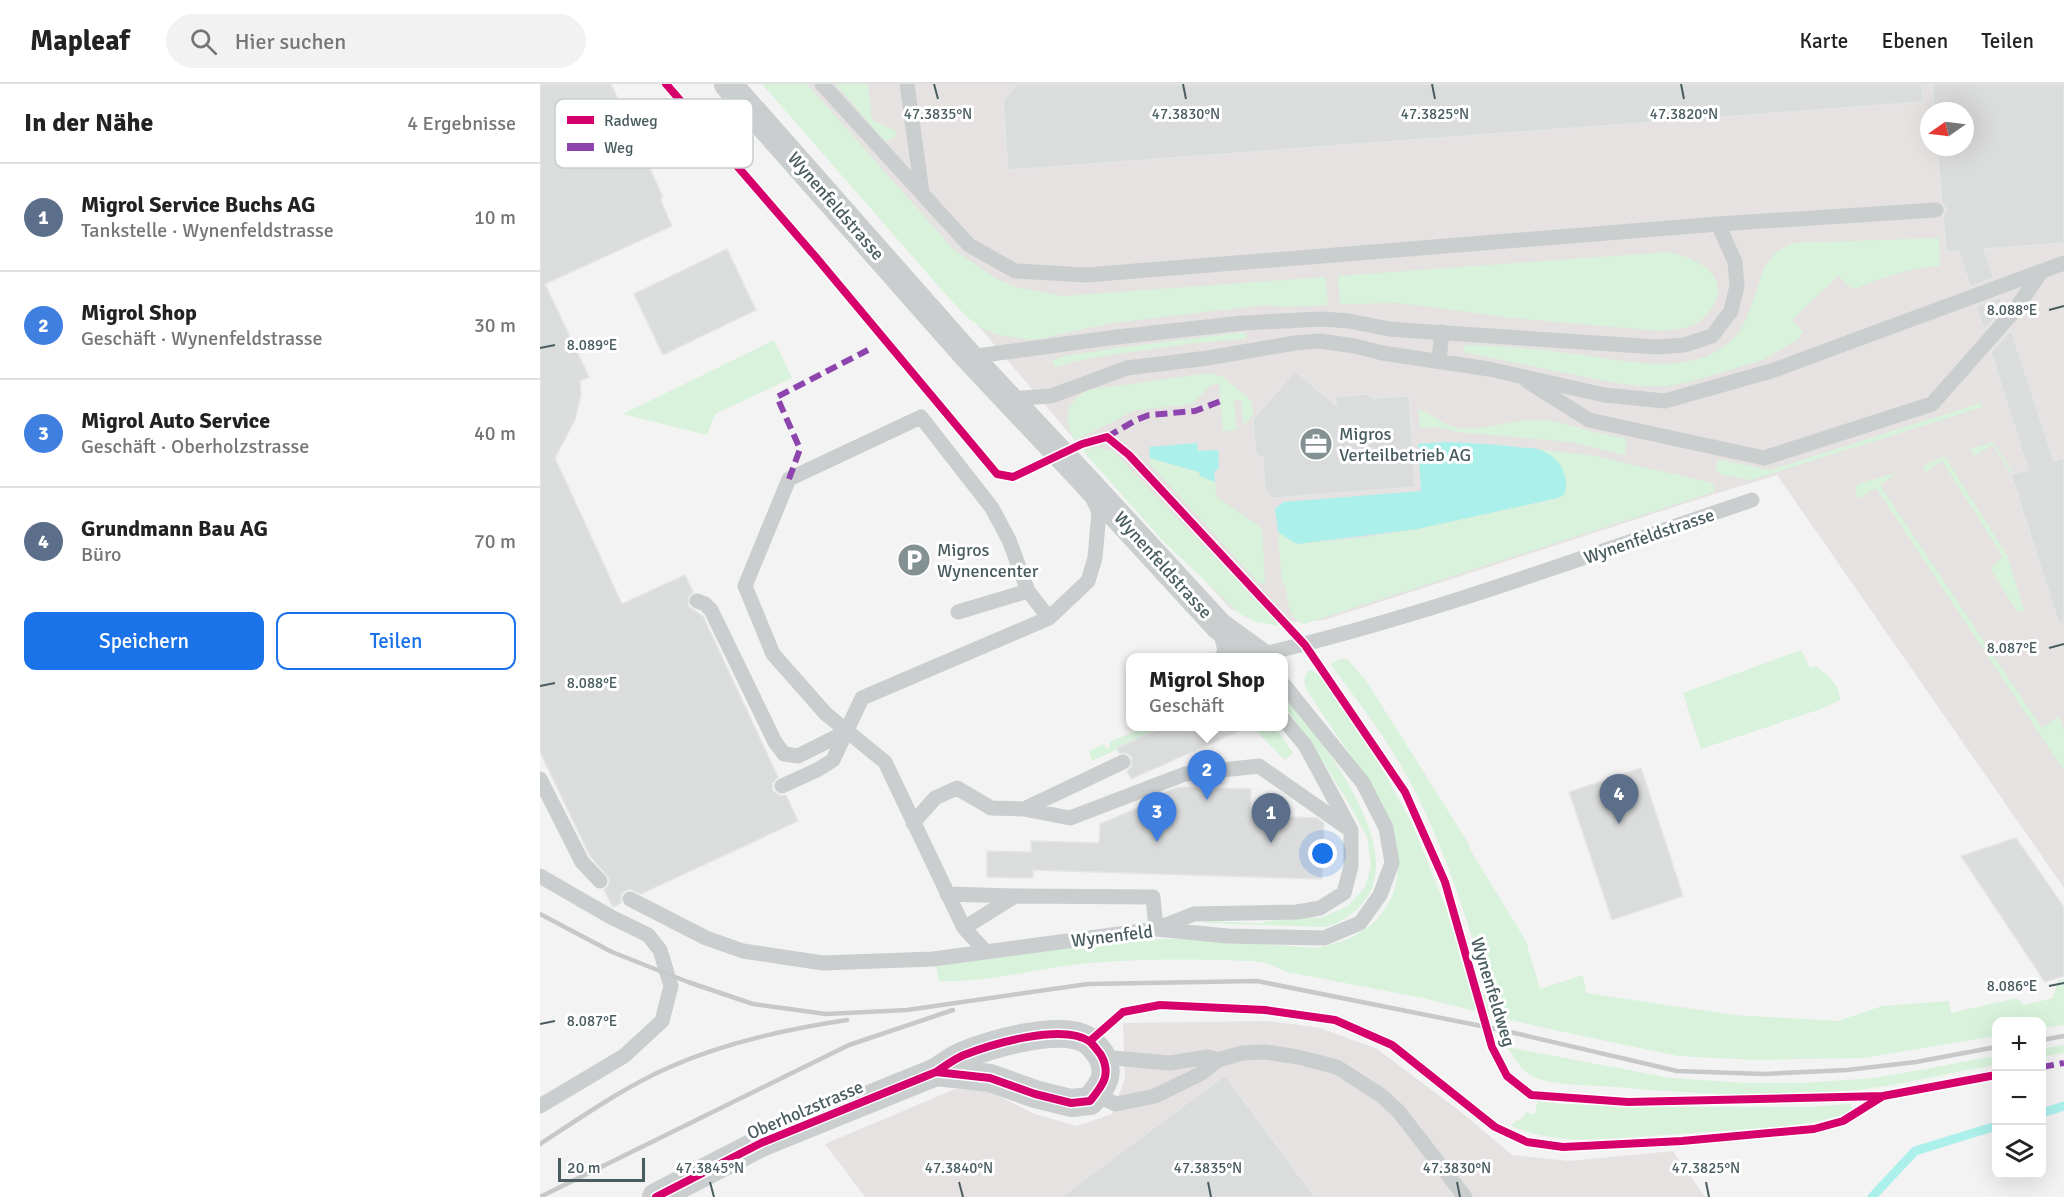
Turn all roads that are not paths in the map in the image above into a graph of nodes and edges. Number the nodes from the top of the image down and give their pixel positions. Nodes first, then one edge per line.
1 (728, 84) edge
2 (822, 84) edge
3 (908, 84) edge
4 (741, 99) edge
5 (753, 112) edge
6 (922, 193) junction
7 (1936, 210) dead end
8 (1718, 224) junction
9 (2064, 263) edge
10 (2041, 272) junction
11 (1259, 322) junction
12 (1442, 332) junction
13 (1261, 349) junction
14 (969, 357) junction
15 (1438, 361) junction
16 (1517, 375) junction
17 (1008, 399) junction
18 (1083, 478) junction
19 (1752, 500) dead end
20 (1028, 591) junction
21 (697, 601) dead end
22 (958, 612) dead end
23 (1049, 618) junction
24 (1219, 626) junction
25 (1224, 653) edge
26 (1256, 653) edge
27 (1271, 653) edge
28 (1288, 690) edge
29 (1288, 725) edge
30 (848, 731) junction
31 (1123, 762) dead end
32 (540, 779) edge
33 (782, 786) dead end
34 (1024, 809) junction
35 (913, 823) junction
36 (1351, 830) junction
37 (540, 876) edge
38 (600, 881) dead end
39 (947, 894) junction
40 (1015, 896) junction
41 (630, 899) dead end
42 (964, 928) junction
43 (1156, 929) junction
44 (986, 952) junction
45 (1102, 1057) junction
46 (1218, 1060) junction
47 (936, 1072) junction
48 (1095, 1095) junction
49 (540, 1106) edge
50 (656, 1197) edge
51 (1465, 1197) edge

1 - 4 street, Wynenfeldstrasse
2 - 6 lane
3 - 6 lane
5 - 14 street, Wynenfeldstrasse
6 - 8 lane
7 - 8 lane
8 - 12 lane
9 - 10 lane
10 - 16 lane
10 - 16 lane
11 - 12 lane
11 - 13 lane
11 - 14 lane
12 - 15 lane
13 - 15 lane
13 - 17 lane
14 - 17 street, Wynenfeldstrasse
15 - 16 lane
17 - 18 street, Wynenfeldstrasse
18 - 23 lane
18 - 24 street, Wynenfeldstrasse
19 - 27 lane, Wynenfeldstrasse
20 - 22 lane
20 - 23 lane
20 - 30 lane
21 - 30 lane
23 - 30 lane
24 - 25 lane
24 - 26 street, Wynenfeldstrasse
28 - 43 lane, Wynenfeld
29 - 36 lane
30 - 33 lane
30 - 35 lane
31 - 34 lane
32 - 38 lane
34 - 35 lane
34 - 36 lane
35 - 39 lane
36 - 43 lane
37 - 49 lane
39 - 40 lane
39 - 42 lane
40 - 42 lane
40 - 43 lane
41 - 44 lane, Wynenfeld
42 - 44 lane
43 - 44 lane, Wynenfeld
45 - 46 lane
45 - 47 street, Oberholzstrasse
45 - 48 street
46 - 48 lane
46 - 51 lane
47 - 48 street, Oberholzstrasse
47 - 50 street, Oberholzstrasse

